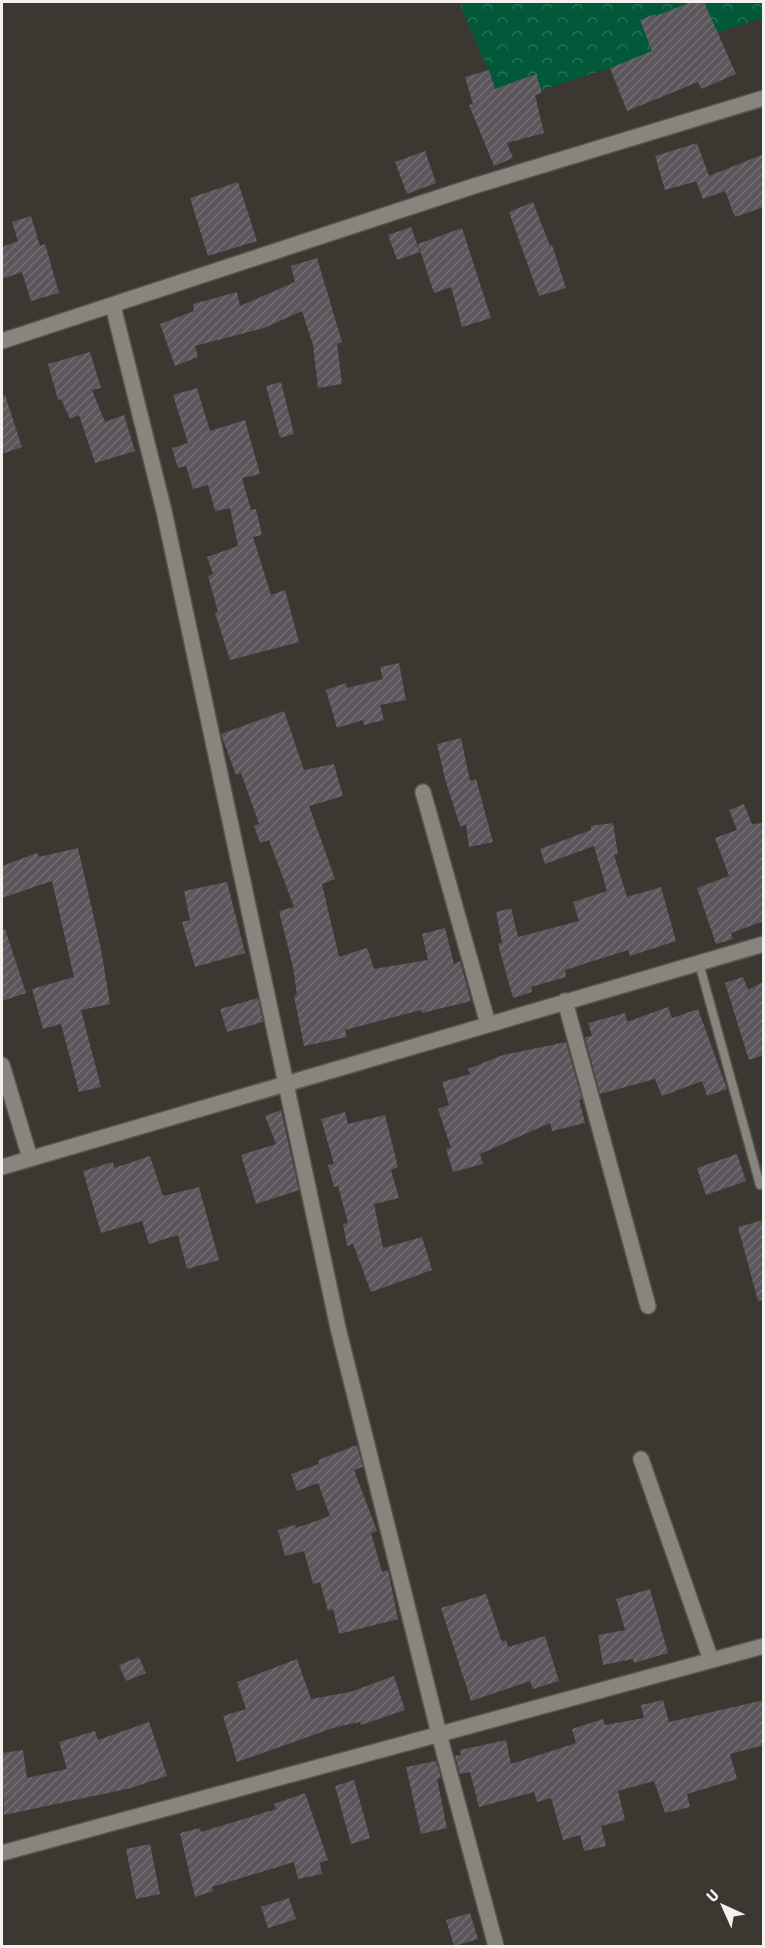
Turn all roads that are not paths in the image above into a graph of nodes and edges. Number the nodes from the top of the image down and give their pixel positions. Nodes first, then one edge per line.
1 (764, 98) edge
2 (113, 306) junction
3 (2, 341) edge
4 (423, 792) dead end
5 (764, 944) edge
6 (699, 963) junction
7 (565, 1001) junction
8 (488, 1024) junction
9 (2, 1065) edge
10 (287, 1083) junction
11 (30, 1158) junction
12 (2, 1167) edge
13 (760, 1185) dead end
14 (648, 1306) dead end
15 (641, 1459) dead end
16 (764, 1646) edge
17 (711, 1659) junction
18 (439, 1734) junction
19 (2, 1853) edge
20 (496, 1947) edge

1 - 2 street
2 - 3 street
2 - 10 street
4 - 8 street
5 - 6 street
6 - 7 street
6 - 13 lane
7 - 8 street
7 - 14 street
8 - 10 street
9 - 11 street
10 - 11 street
10 - 18 street
11 - 12 street
15 - 17 street
16 - 17 street
17 - 18 street
18 - 19 street
18 - 20 street

